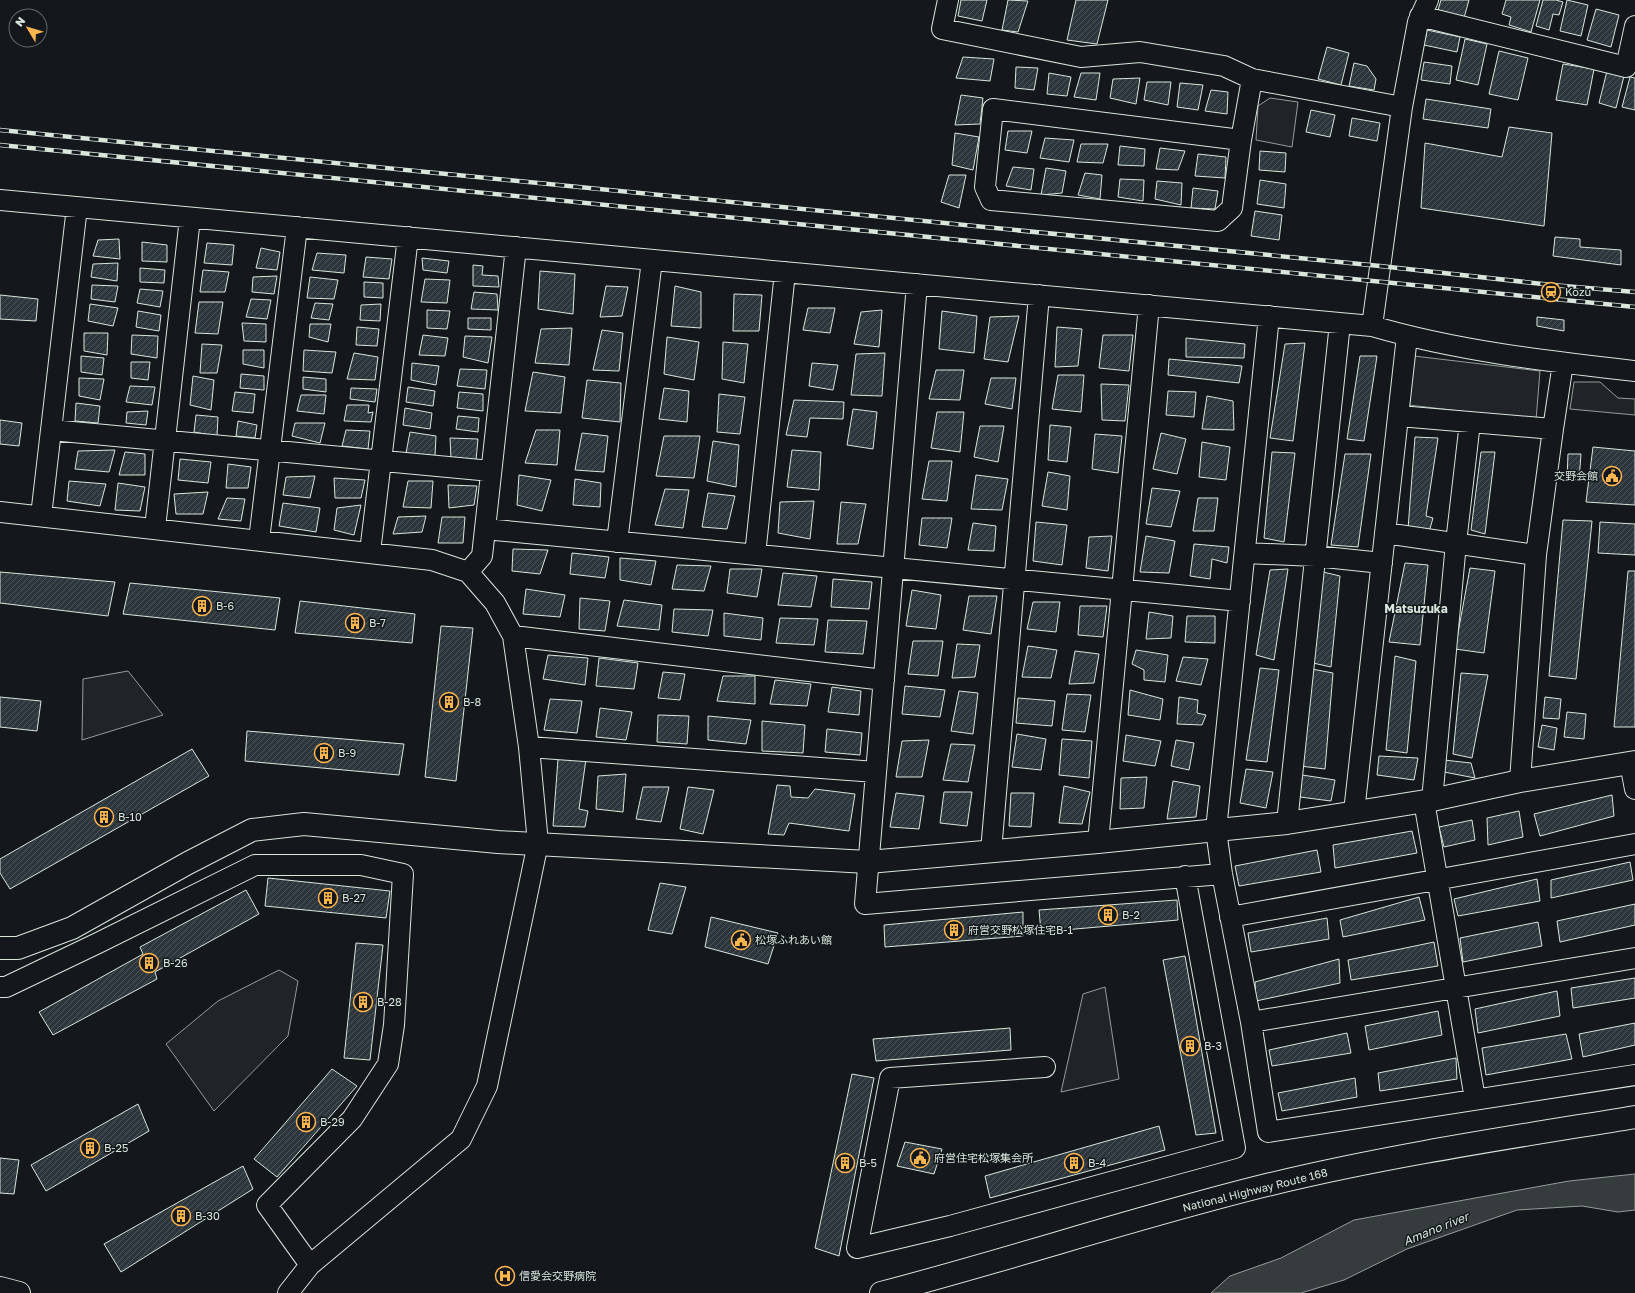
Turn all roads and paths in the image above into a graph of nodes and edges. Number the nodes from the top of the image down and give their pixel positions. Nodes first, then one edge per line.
1 (948, 0) edge
2 (1424, 8) edge
3 (1635, 26) edge
4 (1252, 79) junction
5 (1402, 107) junction
6 (1241, 140) junction
7 (0, 200) edge
8 (77, 207) junction
9 (190, 218) junction
10 (297, 228) junction
11 (408, 238) junction
12 (516, 247) junction
13 (652, 260) junction
14 (785, 272) junction
15 (918, 284) junction
16 (1039, 295) junction
17 (1149, 305) junction
18 (1269, 316) junction
19 (1340, 323) junction
20 (1372, 326) junction
21 (1407, 336) junction
22 (1563, 363) junction
23 (1635, 371) edge
24 (1398, 416) junction
25 (1470, 422) junction
26 (1553, 429) junction
27 (51, 430) junction
28 (165, 440) junction
29 (270, 450) junction
30 (381, 461) junction
31 (491, 472) junction
32 (0, 512) edge
33 (41, 516) junction
34 (155, 528) junction
35 (485, 529) junction
36 (1385, 533) junction
37 (259, 540) junction
38 (617, 542) junction
39 (1456, 544) junction
40 (370, 552) junction
41 (1245, 553) junction
42 (1536, 554) junction
43 (755, 555) junction
44 (1315, 556) junction
45 (1382, 563) junction
46 (894, 568) junction
47 (468, 572) junction
48 (1014, 580) junction
49 (1122, 590) junction
50 (1240, 601) junction
51 (513, 636) junction
52 (884, 680) junction
53 (529, 747) junction
54 (1633, 762) edge
55 (876, 772) junction
56 (1520, 781) junction
57 (1635, 789) edge
58 (1428, 800) junction
59 (1354, 812) junction
60 (1287, 823) junction
61 (1216, 830) junction
62 (1098, 842) junction
63 (538, 843) junction
64 (1635, 844) edge
65 (991, 851) junction
66 (868, 862) junction
67 (1222, 874) junction
68 (1185, 876) junction
69 (1438, 878) junction
70 (1230, 917) junction
71 (0, 948) edge
72 (1635, 958) edge
73 (0, 987) edge
74 (1456, 988) junction
75 (1251, 1022) junction
76 (1045, 1067) dead end
77 (1635, 1075) edge
78 (1475, 1099) junction
79 (1635, 1117) edge
80 (310, 1265) junction
81 (0, 1288) edge
82 (19, 1293) edge
83 (288, 1293) edge
84 (881, 1293) edge

1 - 4 street
2 - 3 street
2 - 5 street
4 - 5 street
4 - 6 street
5 - 20 street
6 - 6 street
7 - 8 street
8 - 9 street
8 - 27 street
9 - 10 street
9 - 28 street
10 - 11 street
10 - 29 street
11 - 12 street
11 - 30 street
12 - 13 street
12 - 31 street
13 - 14 street
13 - 38 street
14 - 15 street
14 - 43 street
15 - 16 street
15 - 46 street
16 - 17 street
16 - 48 street
17 - 18 street
17 - 49 street
18 - 19 street
18 - 41 street
19 - 20 street
19 - 44 street
20 - 21 street
21 - 22 street
21 - 24 street
22 - 23 street
22 - 26 street
24 - 25 street
24 - 36 street
25 - 26 street
25 - 39 street
26 - 42 street
27 - 28 street
27 - 33 street
28 - 29 street
28 - 34 street
29 - 30 street
29 - 37 street
30 - 31 street
30 - 40 street
31 - 35 street
32 - 33 street
33 - 34 street
34 - 37 street
35 - 38 street
35 - 47 street
36 - 39 street
36 - 45 street
37 - 40 street
38 - 43 street
39 - 42 street
39 - 58 street
40 - 47 street
41 - 44 street
41 - 50 street
42 - 56 street
43 - 46 street
44 - 45 street
44 - 60 street
45 - 59 street
46 - 48 street
46 - 52 street
47 - 51 street
48 - 49 street
48 - 65 street
49 - 50 street
49 - 62 street
50 - 61 street
51 - 52 street
51 - 53 street
52 - 55 street
53 - 55 street
53 - 63 street
54 - 56 main road
54 - 57 street
55 - 66 street
56 - 58 main road
58 - 59 main road
58 - 69 street
59 - 60 main road
60 - 61 main road
61 - 62 main road
61 - 67 street
62 - 65 main road
63 - 66 main road
63 - 71 main road
63 - 80 street
64 - 69 street
65 - 66 main road
66 - 68 street
67 - 68 street
67 - 70 street
68 - 76 street
69 - 70 street
69 - 74 street
70 - 75 street
72 - 74 street
73 - 80 street
74 - 75 street
74 - 78 street
75 - 78 street
77 - 78 street
79 - 84 main road, National Highway Route 168
80 - 83 street
81 - 82 main road

